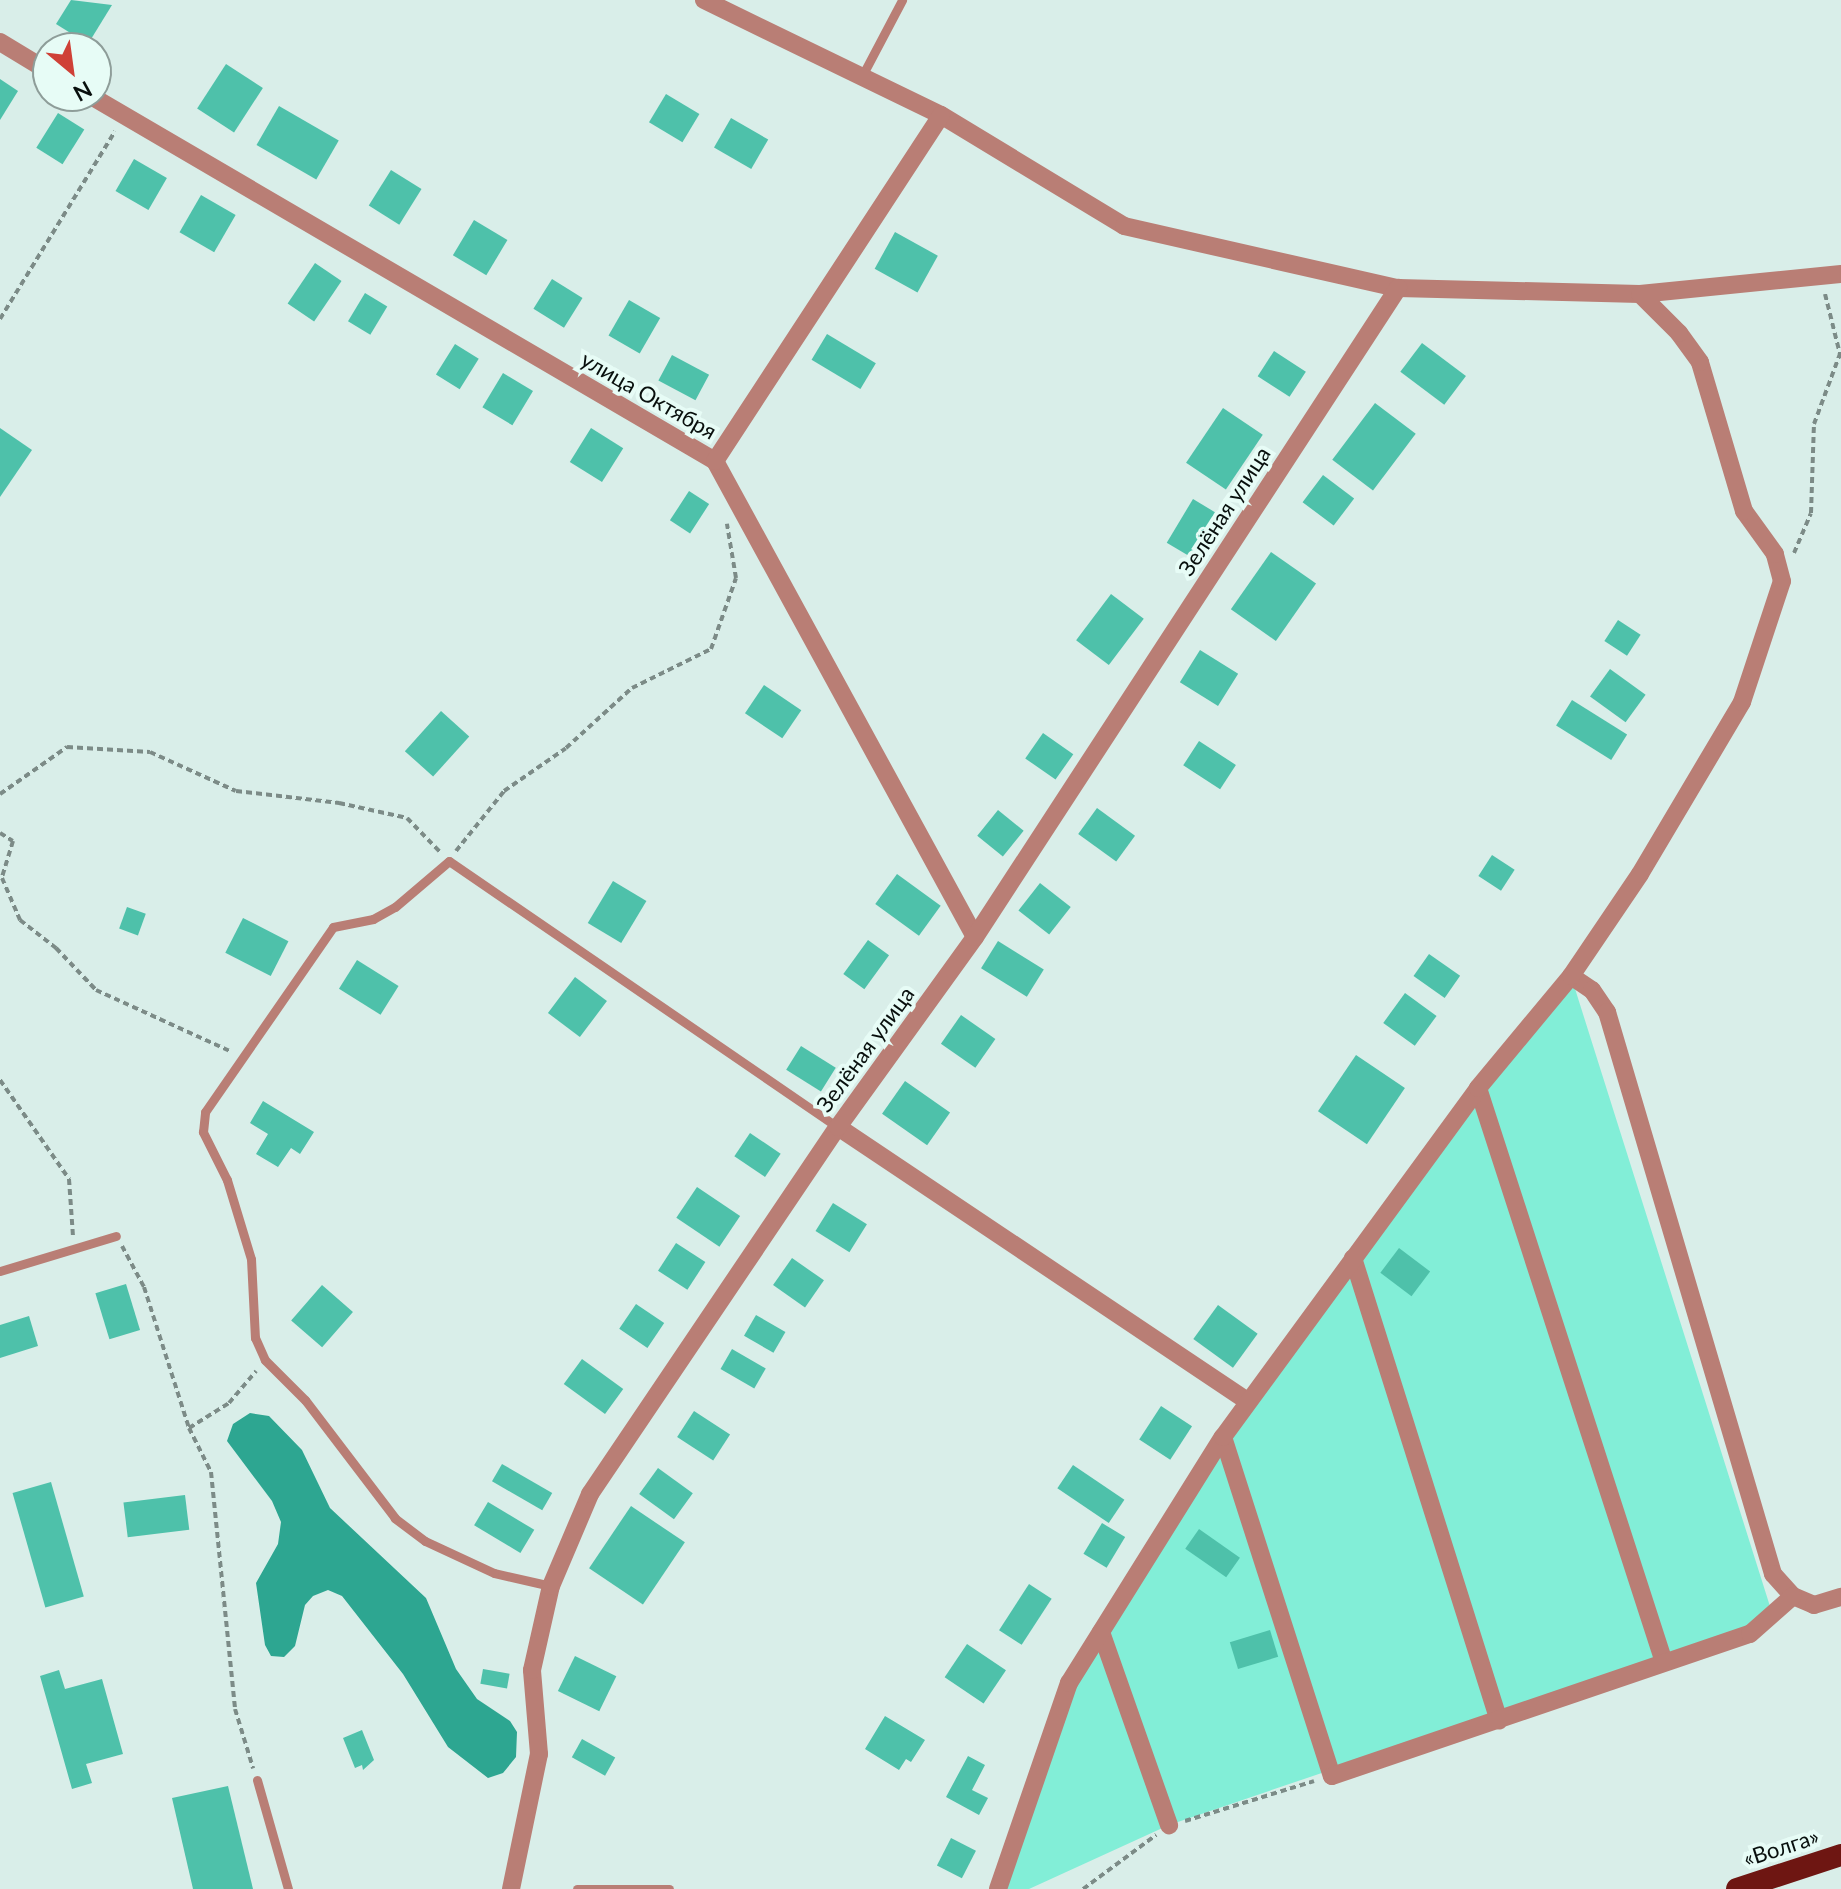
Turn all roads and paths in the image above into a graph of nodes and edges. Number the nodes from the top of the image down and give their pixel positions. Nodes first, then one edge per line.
1 (704, 0) edge
2 (902, 0) edge
3 (0, 42) edge
4 (32, 61) edge
5 (862, 76) junction
6 (112, 108) edge
7 (125, 115) junction
8 (941, 115) junction
9 (1841, 274) edge
10 (1821, 276) junction
11 (1398, 288) junction
12 (1640, 294) junction
13 (0, 319) edge
14 (1840, 354) edge
15 (715, 461) junction
16 (726, 520) dead end
17 (1782, 581) junction
18 (0, 794) edge
19 (0, 833) edge
20 (449, 861) junction
21 (975, 937) junction
22 (1571, 976) junction
23 (242, 1058) junction
24 (0, 1080) edge
25 (1478, 1088) junction
26 (838, 1127) junction
27 (116, 1236) joint
28 (75, 1249) junction
29 (1353, 1258) junction
30 (0, 1271) edge
31 (265, 1360) junction
32 (1248, 1401) junction
33 (189, 1428) junction
34 (1223, 1437) junction
35 (551, 1586) junction
36 (1793, 1596) junction
37 (1841, 1597) edge
38 (1101, 1632) junction
39 (1664, 1662) junction
40 (1499, 1720) junction
41 (1332, 1776) junction
42 (257, 1780) joint
43 (1169, 1825) junction
44 (1841, 1855) edge
45 (288, 1889) edge
46 (511, 1889) edge
47 (577, 1889) edge
48 (669, 1889) edge
49 (998, 1889) edge
50 (1083, 1889) edge
51 (1737, 1889) edge

1 - 5 street
2 - 5 lane
3 - 4 street
5 - 8 street
6 - 7 street, улица Октября
7 - 13 path
7 - 15 street, улица Октября
8 - 11 street
8 - 15 street
9 - 10 street
10 - 12 street
10 - 14 path
11 - 12 street
11 - 21 street, Зелёная улица
12 - 17 street
14 - 17 path
15 - 21 street, улица Октября
16 - 20 path
17 - 22 street
18 - 20 path
19 - 23 path
20 - 23 lane
20 - 26 lane
21 - 26 street, Зелёная улица
22 - 25 street
22 - 36 street
23 - 31 lane
24 - 28 path
25 - 29 street
25 - 39 street
26 - 32 street
26 - 35 street, Зелёная улица
27 - 28 lane
27 - 33 path
28 - 30 lane
29 - 32 street
29 - 40 street
31 - 33 path
31 - 35 lane
32 - 34 street
33 - 42 path
34 - 38 street
34 - 41 street
35 - 46 street, Зелёная улица
36 - 37 street
36 - 39 street
38 - 43 street
38 - 49 street
39 - 40 street
40 - 41 street
41 - 43 path
42 - 45 lane
43 - 50 path
44 - 51 highway, «Волга»
47 - 48 lane

